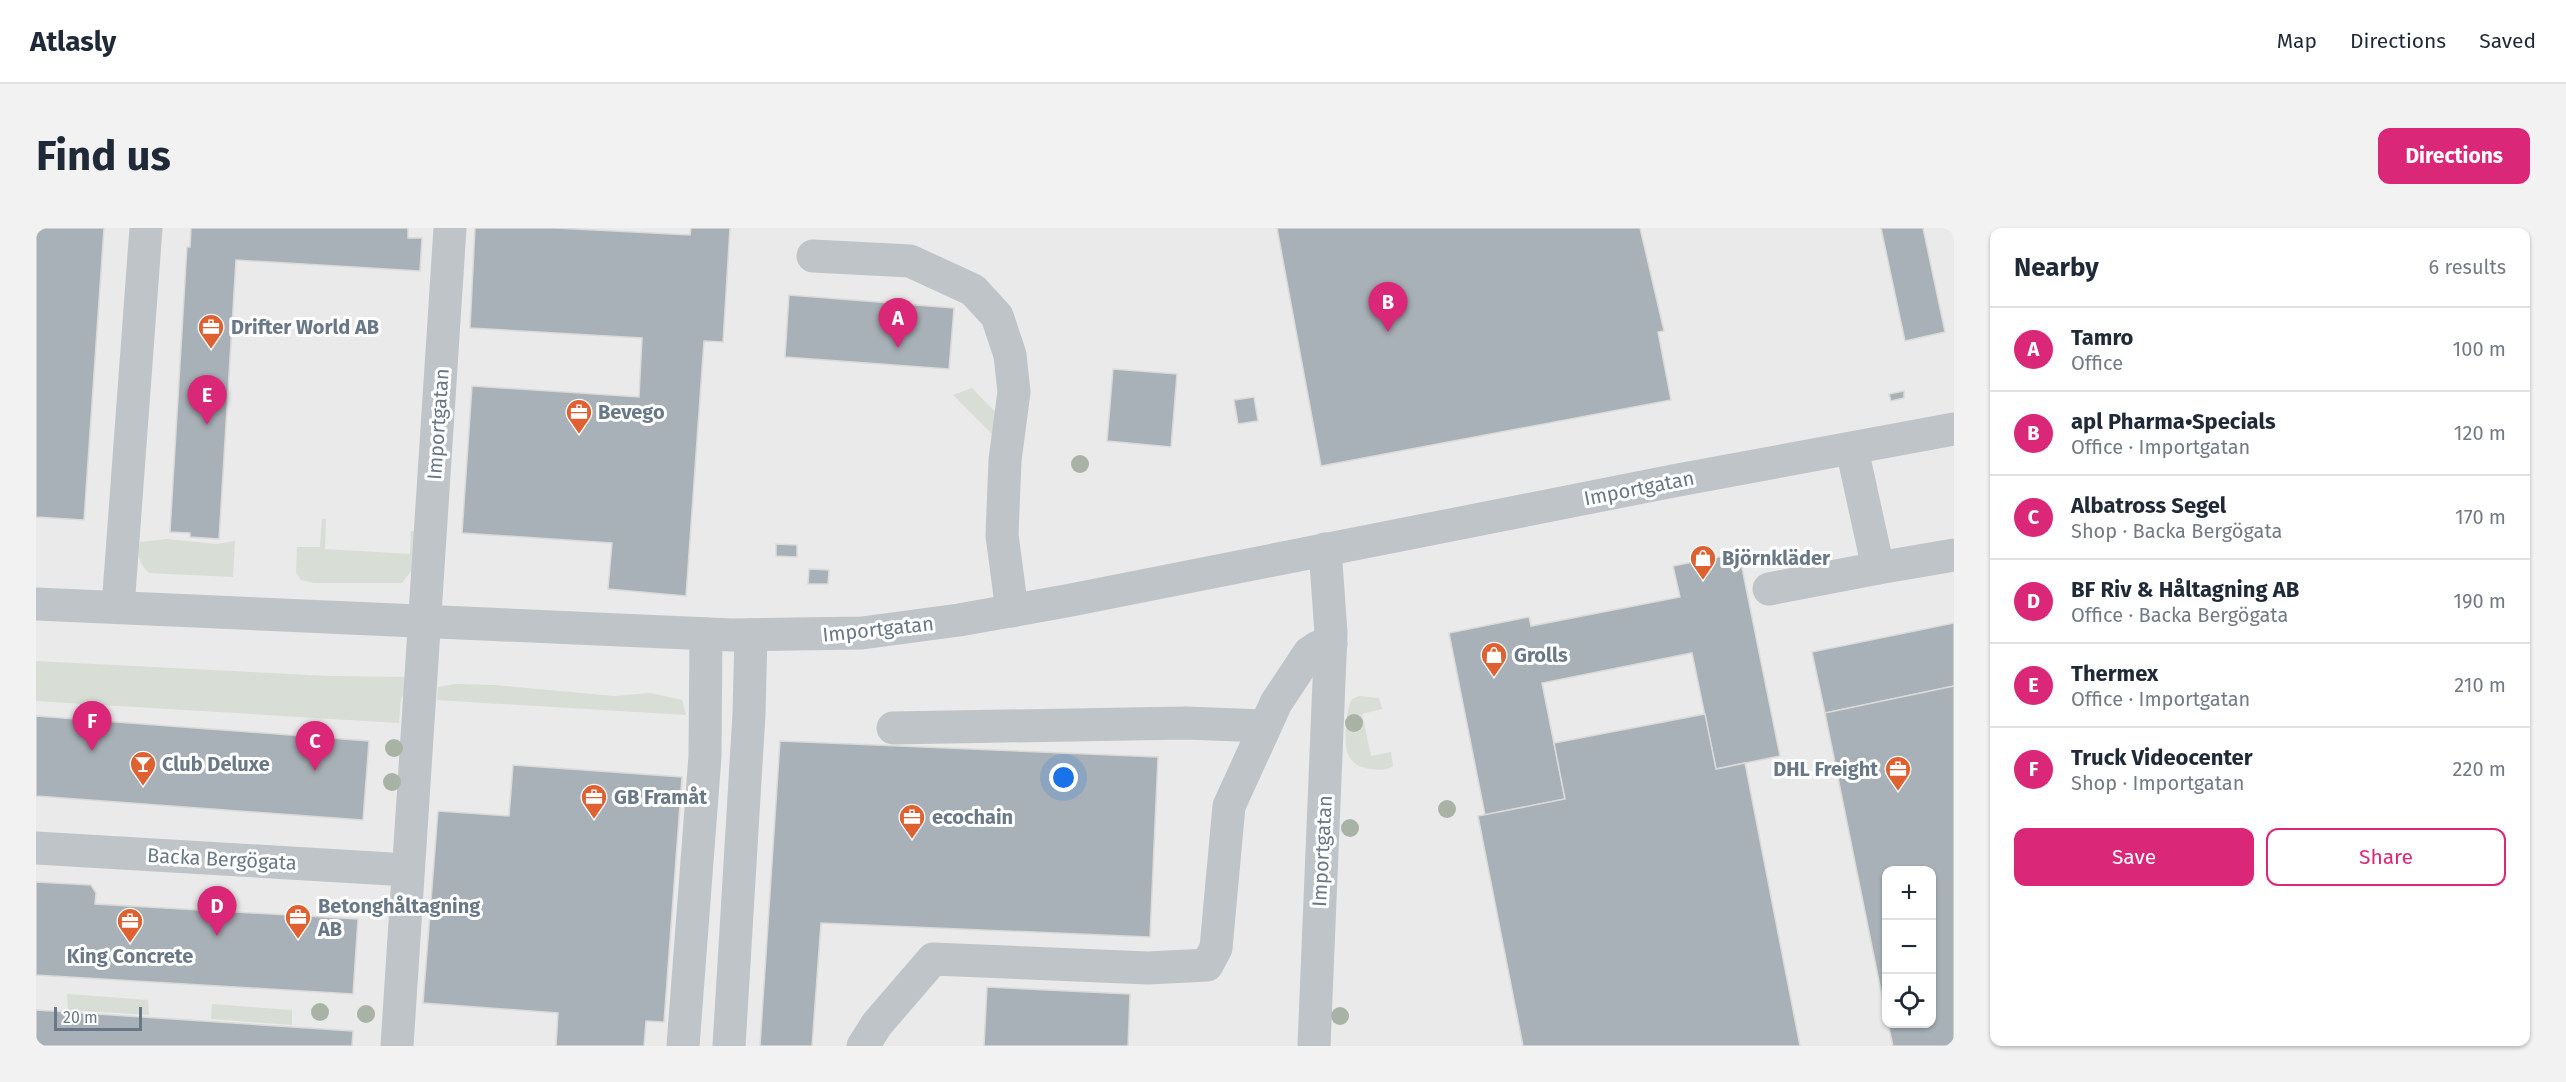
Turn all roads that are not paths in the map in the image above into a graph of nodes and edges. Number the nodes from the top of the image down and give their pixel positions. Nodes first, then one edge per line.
1 (146, 228) edge
2 (450, 228) edge
3 (813, 256) dead end
4 (1954, 429) edge
5 (1852, 449) junction
6 (1324, 549) junction
7 (1954, 555) edge
8 (1878, 568) junction
9 (1769, 589) dead end
10 (36, 604) edge
11 (118, 607) junction
12 (1012, 611) junction
13 (426, 621) junction
14 (706, 634) junction
15 (752, 635) junction
16 (1331, 644) junction
17 (1265, 726) junction
18 (892, 728) dead end
19 (36, 849) edge
20 (408, 870) junction
21 (397, 1046) edge
22 (682, 1046) edge
23 (729, 1046) edge
24 (863, 1046) edge
25 (1314, 1046) edge

1 - 11 street
2 - 13 street, Importgatan
3 - 12 street
4 - 5 street, Importgatan
5 - 6 street, Importgatan
5 - 8 street
6 - 12 street, Importgatan
6 - 16 street, Importgatan
7 - 8 street
8 - 9 street
10 - 11 street, Importgatan
11 - 13 street, Importgatan
12 - 15 street, Importgatan
13 - 14 street, Importgatan
13 - 20 street
14 - 15 street, Importgatan
14 - 22 street
15 - 23 street
16 - 17 street
16 - 25 street, Importgatan
17 - 18 street
17 - 24 street
19 - 20 street, Backa Bergögata
20 - 21 street

